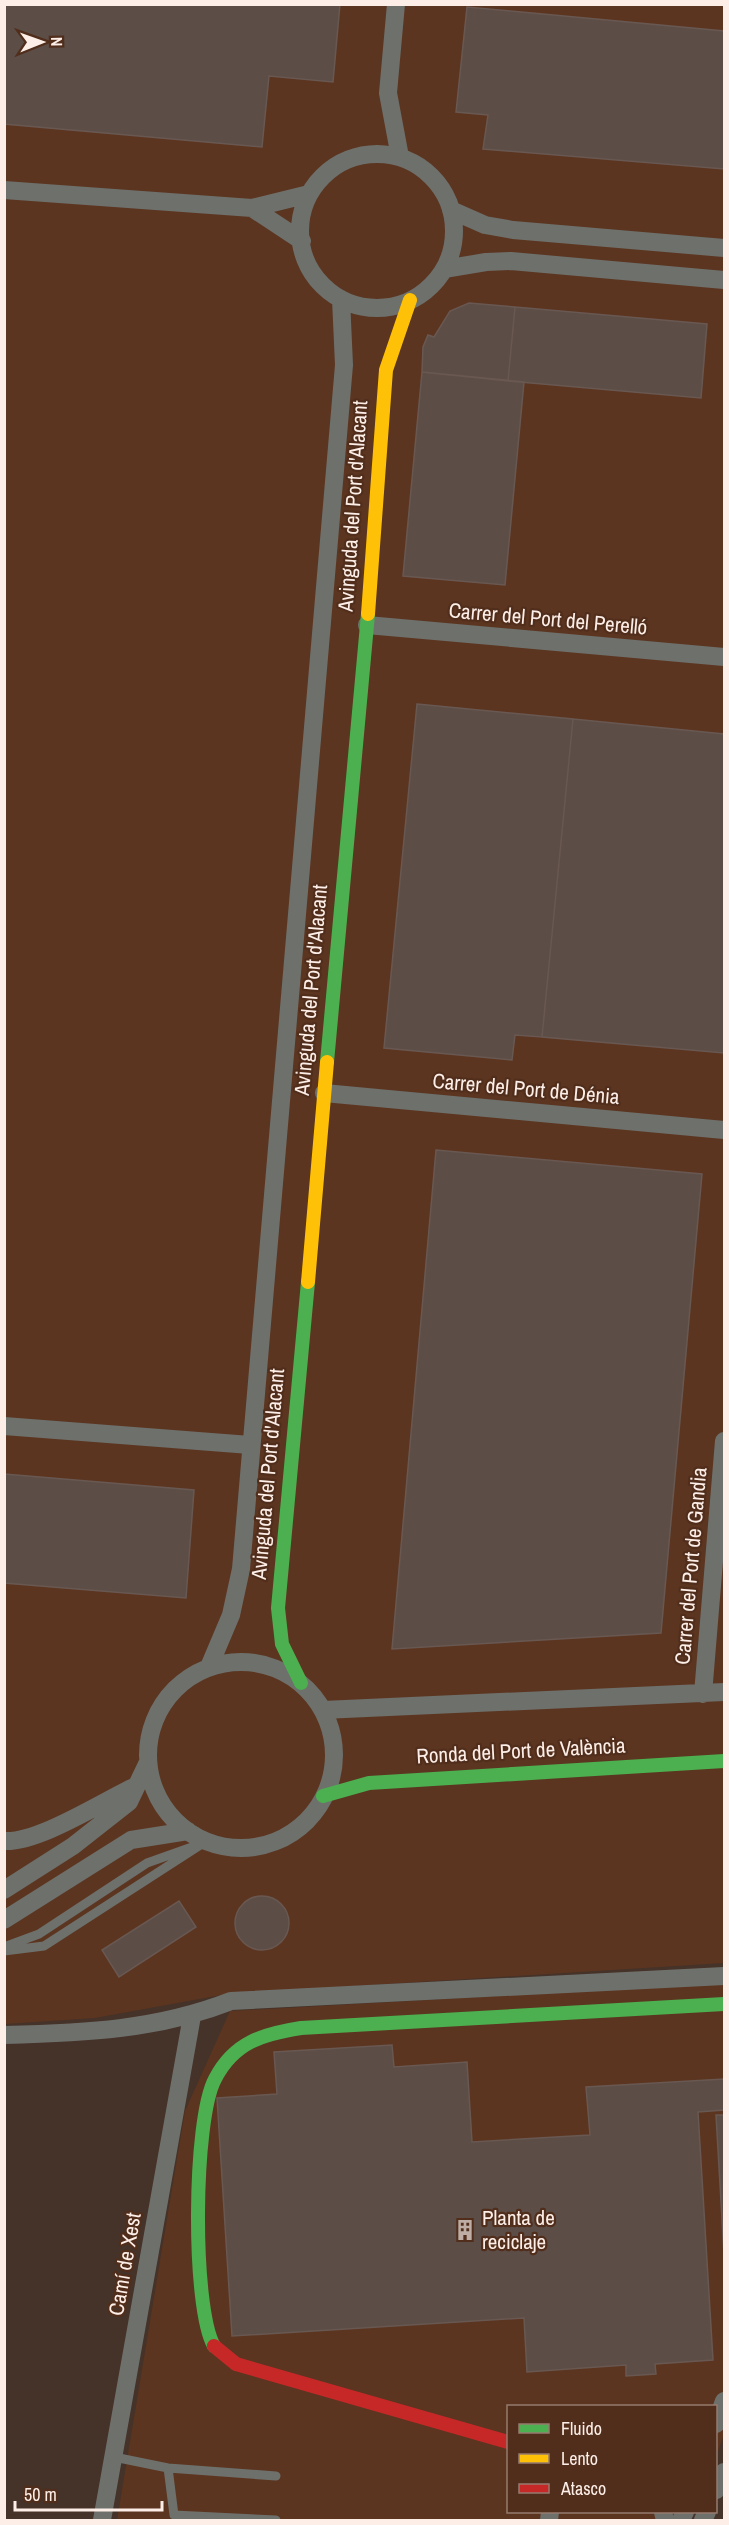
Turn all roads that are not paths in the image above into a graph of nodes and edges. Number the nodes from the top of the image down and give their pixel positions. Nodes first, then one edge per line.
1 (396, 4) edge
2 (400, 157) junction
3 (4, 190) edge
4 (309, 194) junction
5 (252, 208) junction
6 (451, 210) junction
7 (302, 241) junction
8 (724, 248) edge
9 (444, 269) junction
10 (724, 280) edge
11 (341, 299) junction
12 (410, 300) junction
13 (366, 625) junction
14 (724, 657) edge
15 (324, 1093) junction
16 (724, 1130) edge
17 (4, 1426) edge
18 (724, 1442) edge
19 (250, 1445) junction
20 (209, 1667) junction
21 (301, 1683) junction
22 (724, 1692) edge
23 (703, 1694) junction
24 (323, 1710) junction
25 (724, 1761) edge
26 (148, 1762) junction
27 (136, 1786) junction
28 (323, 1796) junction
29 (188, 1831) junction
30 (4, 1841) edge
31 (205, 1842) junction
32 (4, 1890) edge
33 (4, 1920) edge
34 (4, 1949) edge
35 (724, 1976) edge
36 (724, 2004) edge
37 (192, 2016) junction
38 (4, 2035) edge
39 (724, 2401) edge
40 (717, 2421) edge
41 (507, 2442) edge
42 (114, 2457) junction
43 (168, 2468) junction
44 (724, 2472) edge
45 (276, 2476) dead end
46 (717, 2488) edge
47 (102, 2520) edge
48 (276, 2520) edge

1 - 2 street
2 - 4 street
2 - 6 street
3 - 5 street
4 - 5 street
4 - 7 street
5 - 7 street
6 - 8 street
6 - 9 street
7 - 11 street
9 - 10 street
9 - 12 street
11 - 12 street
11 - 19 street, Avinguda del Port d'Alacant
12 - 13 street, Avinguda del Port d'Alacant
13 - 14 street, Carrer del Port del Perelló
13 - 15 street, Avinguda del Port d'Alacant
15 - 16 street, Carrer del Port de Dénia
15 - 21 street, Avinguda del Port d'Alacant
17 - 19 street
18 - 23 street, Carrer del Port de Gandia
19 - 20 street, Avinguda del Port d'Alacant
20 - 21 street
20 - 26 street
21 - 24 street
22 - 23 street
23 - 24 street
24 - 28 street
25 - 28 street, Ronda del Port de València
26 - 27 street
26 - 29 street
27 - 30 street
27 - 32 street
28 - 31 street
29 - 31 street
29 - 33 street
31 - 34 lane
31 - 34 lane
35 - 37 street
36 - 41 street
37 - 38 street
37 - 42 street, Camí de Xest
39 - 40 street
42 - 43 lane
42 - 47 street, Camí de Xest
43 - 45 lane
43 - 48 lane
44 - 46 street

